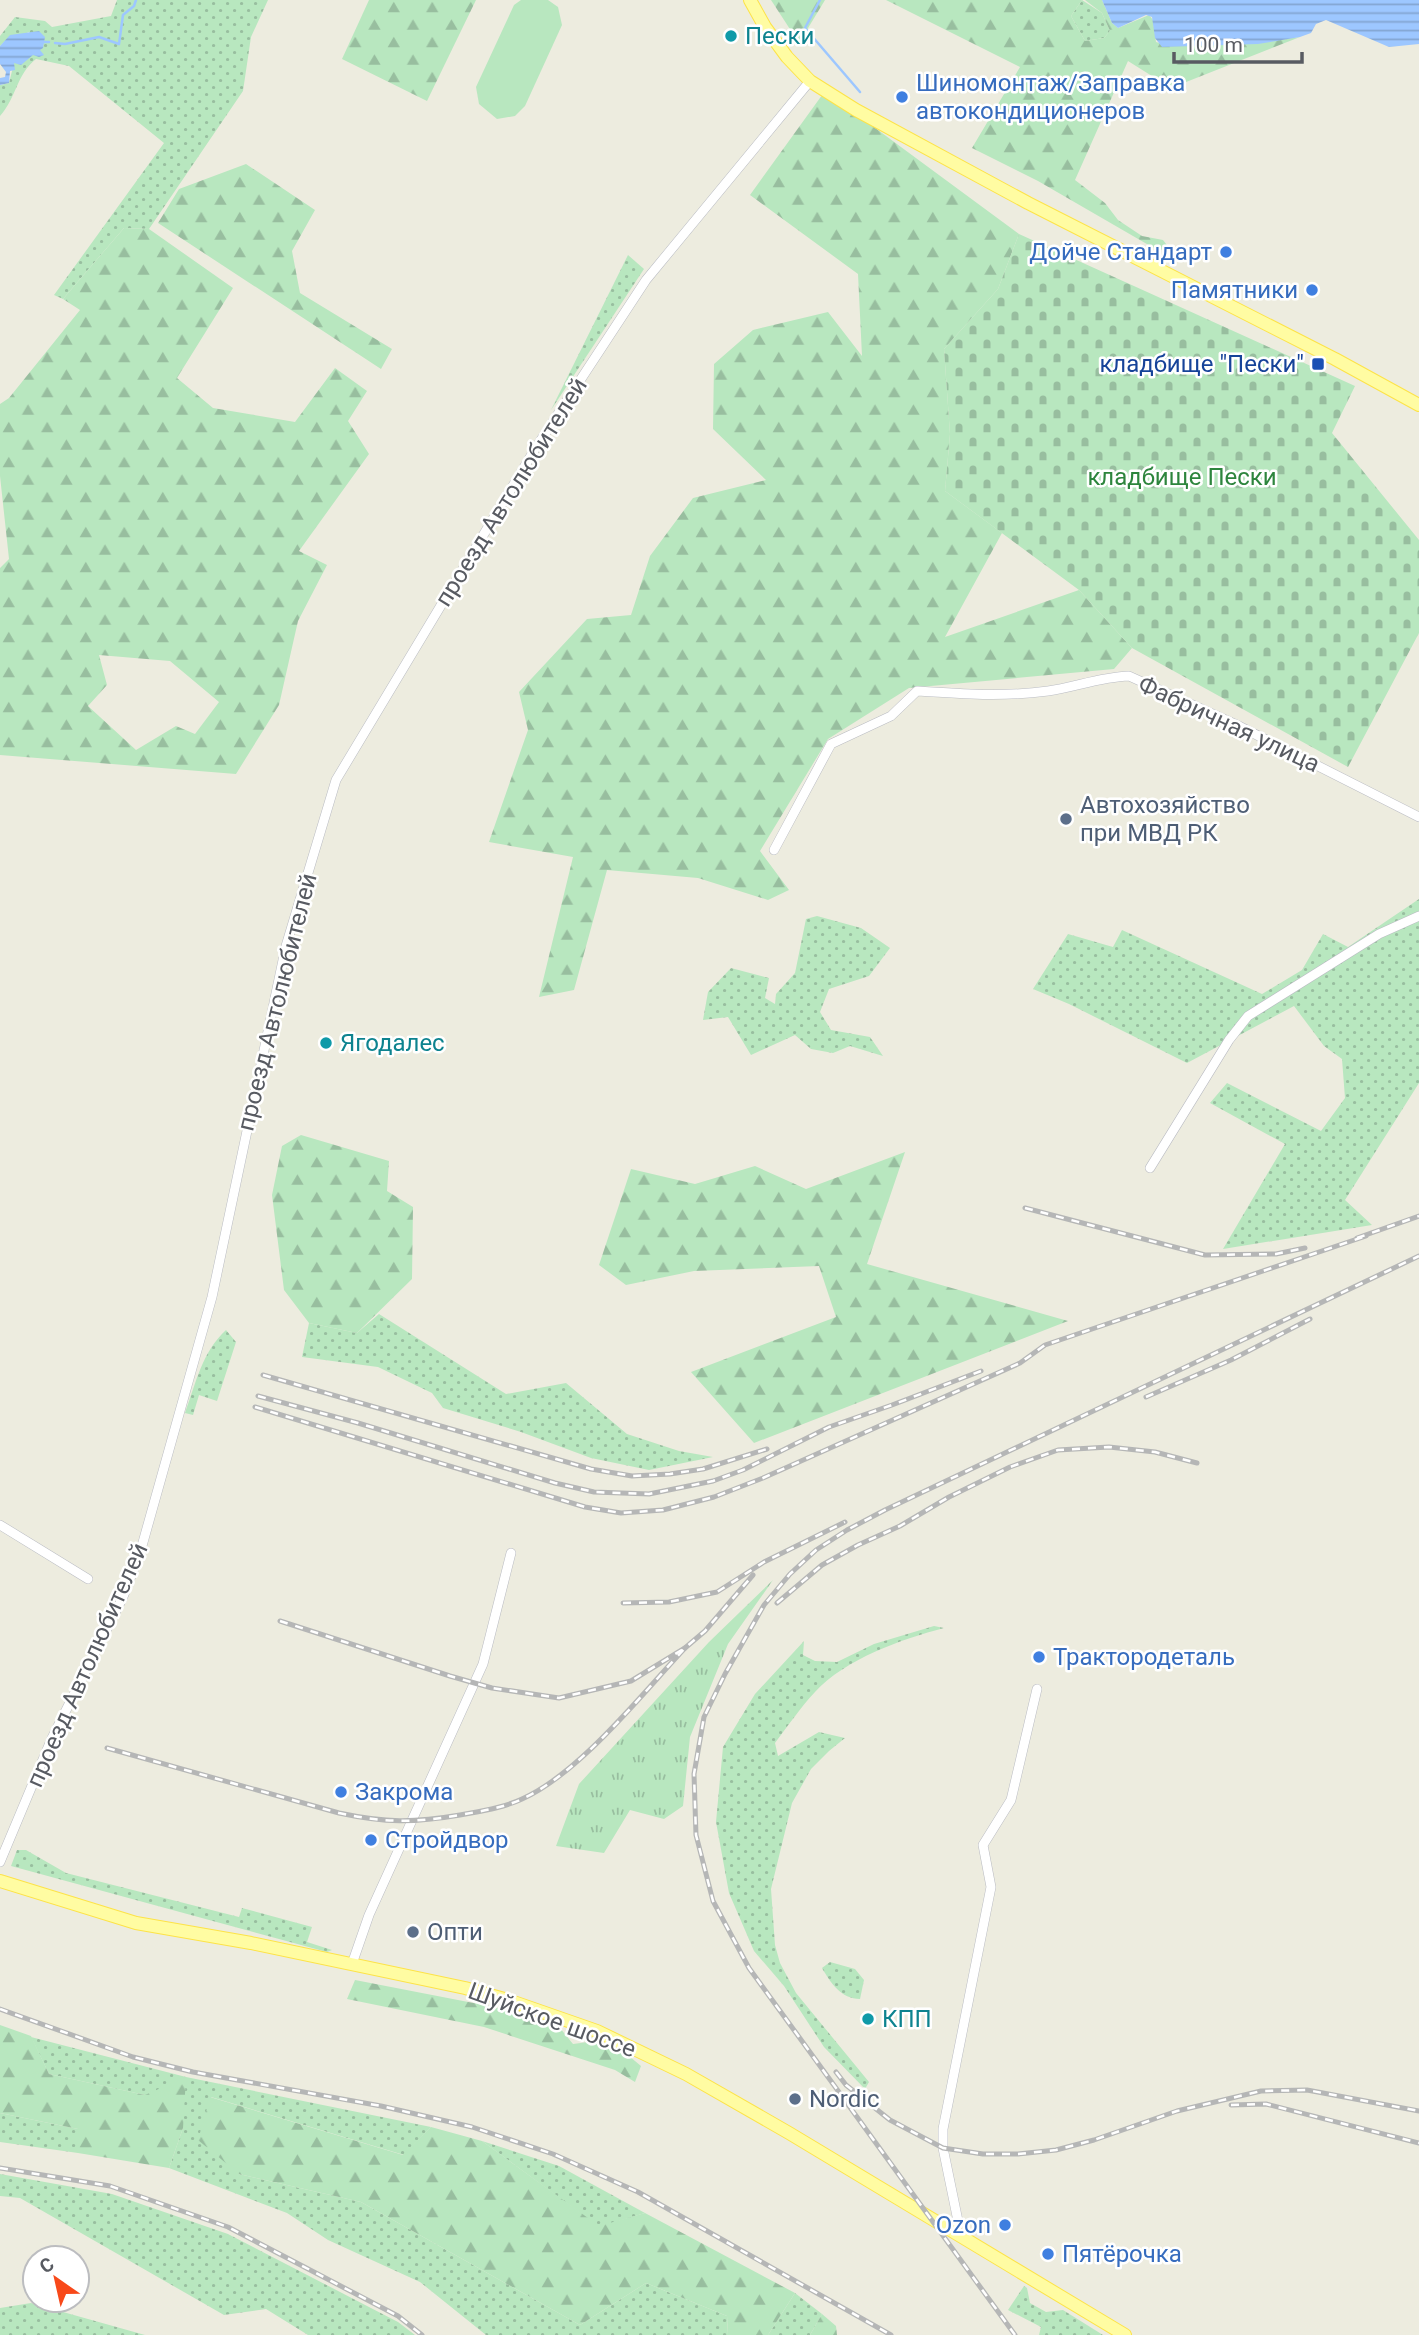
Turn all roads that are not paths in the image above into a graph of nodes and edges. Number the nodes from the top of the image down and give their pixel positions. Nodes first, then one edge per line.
1 (750, 0) edge
2 (810, 80) junction
3 (1419, 405) edge
4 (1419, 817) edge
5 (774, 850) dead end
6 (1419, 916) edge
7 (1150, 1168) dead end
8 (0, 1525) edge
9 (512, 1553) dead end
10 (88, 1578) dead end
11 (1037, 1689) dead end
12 (0, 1862) edge
13 (0, 1881) edge
14 (352, 1964) junction
15 (953, 2231) junction
16 (1125, 2335) edge

1 - 2 main road
2 - 3 main road
2 - 12 street, проезд Автолюбителей
4 - 5 street, Фабричная улица
6 - 7 street
8 - 10 street
9 - 14 street
11 - 15 street
13 - 14 main road, Шуйское шоссе
14 - 15 main road, Шуйское шоссе
15 - 16 main road, Шуйское шоссе

